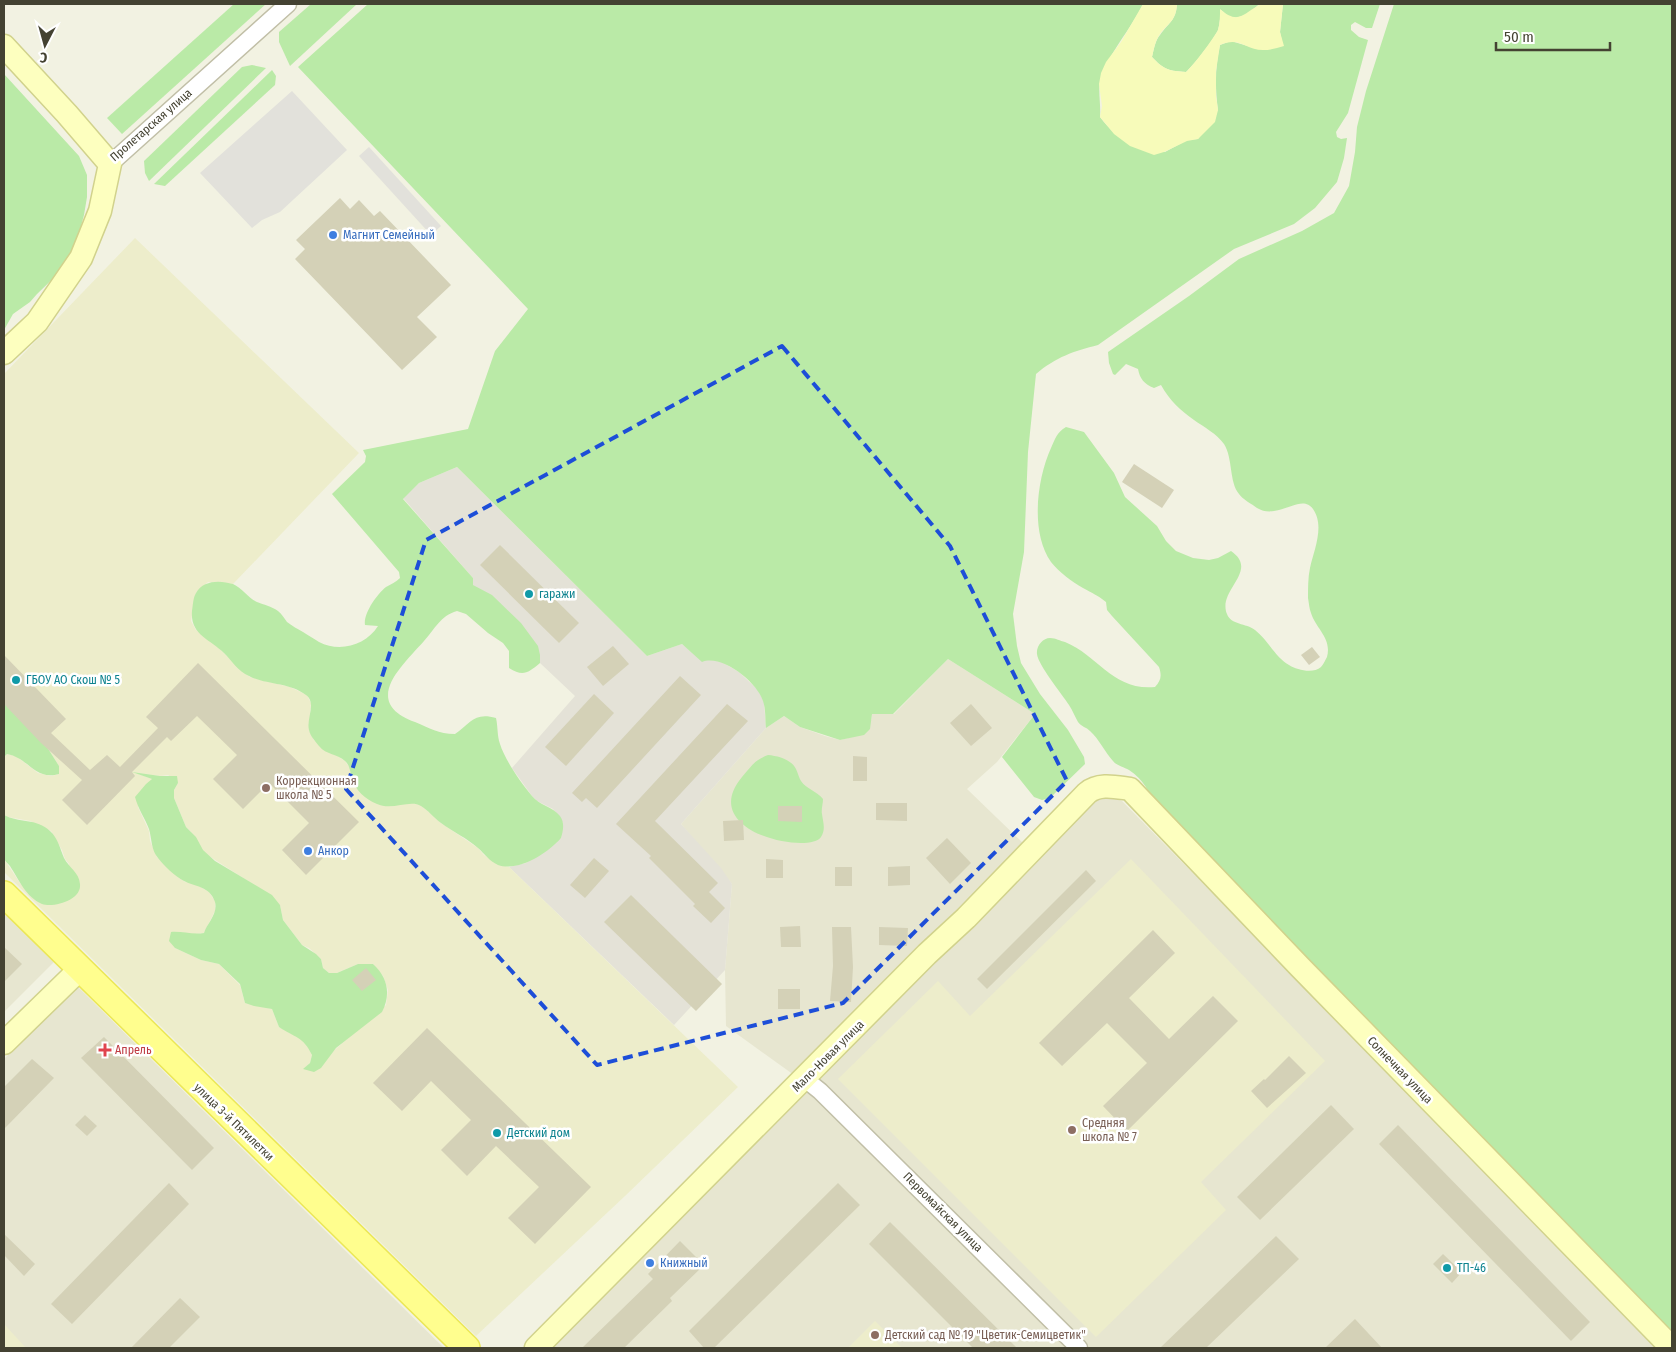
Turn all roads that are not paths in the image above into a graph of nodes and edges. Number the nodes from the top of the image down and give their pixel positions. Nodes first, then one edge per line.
1 (288, 4) edge
2 (4, 46) edge
3 (110, 164) junction
4 (4, 353) edge
5 (1130, 789) joint
6 (4, 894) edge
7 (79, 970) junction
8 (4, 1043) edge
9 (805, 1079) junction
10 (467, 1348) edge
11 (536, 1348) edge
12 (1079, 1348) edge
13 (1672, 1348) edge

1 - 3 street, Пролетарская улица
2 - 3 street, Пролетарская улица
3 - 4 street
5 - 9 street, Мало-Новая улица
5 - 13 street, Солнечная улица
6 - 7 main road, улица 3-й Пятилетки
7 - 8 street
7 - 10 main road, улица 3-й Пятилетки
9 - 11 street, Мало-Новая улица
9 - 12 street, Первомайская улица

